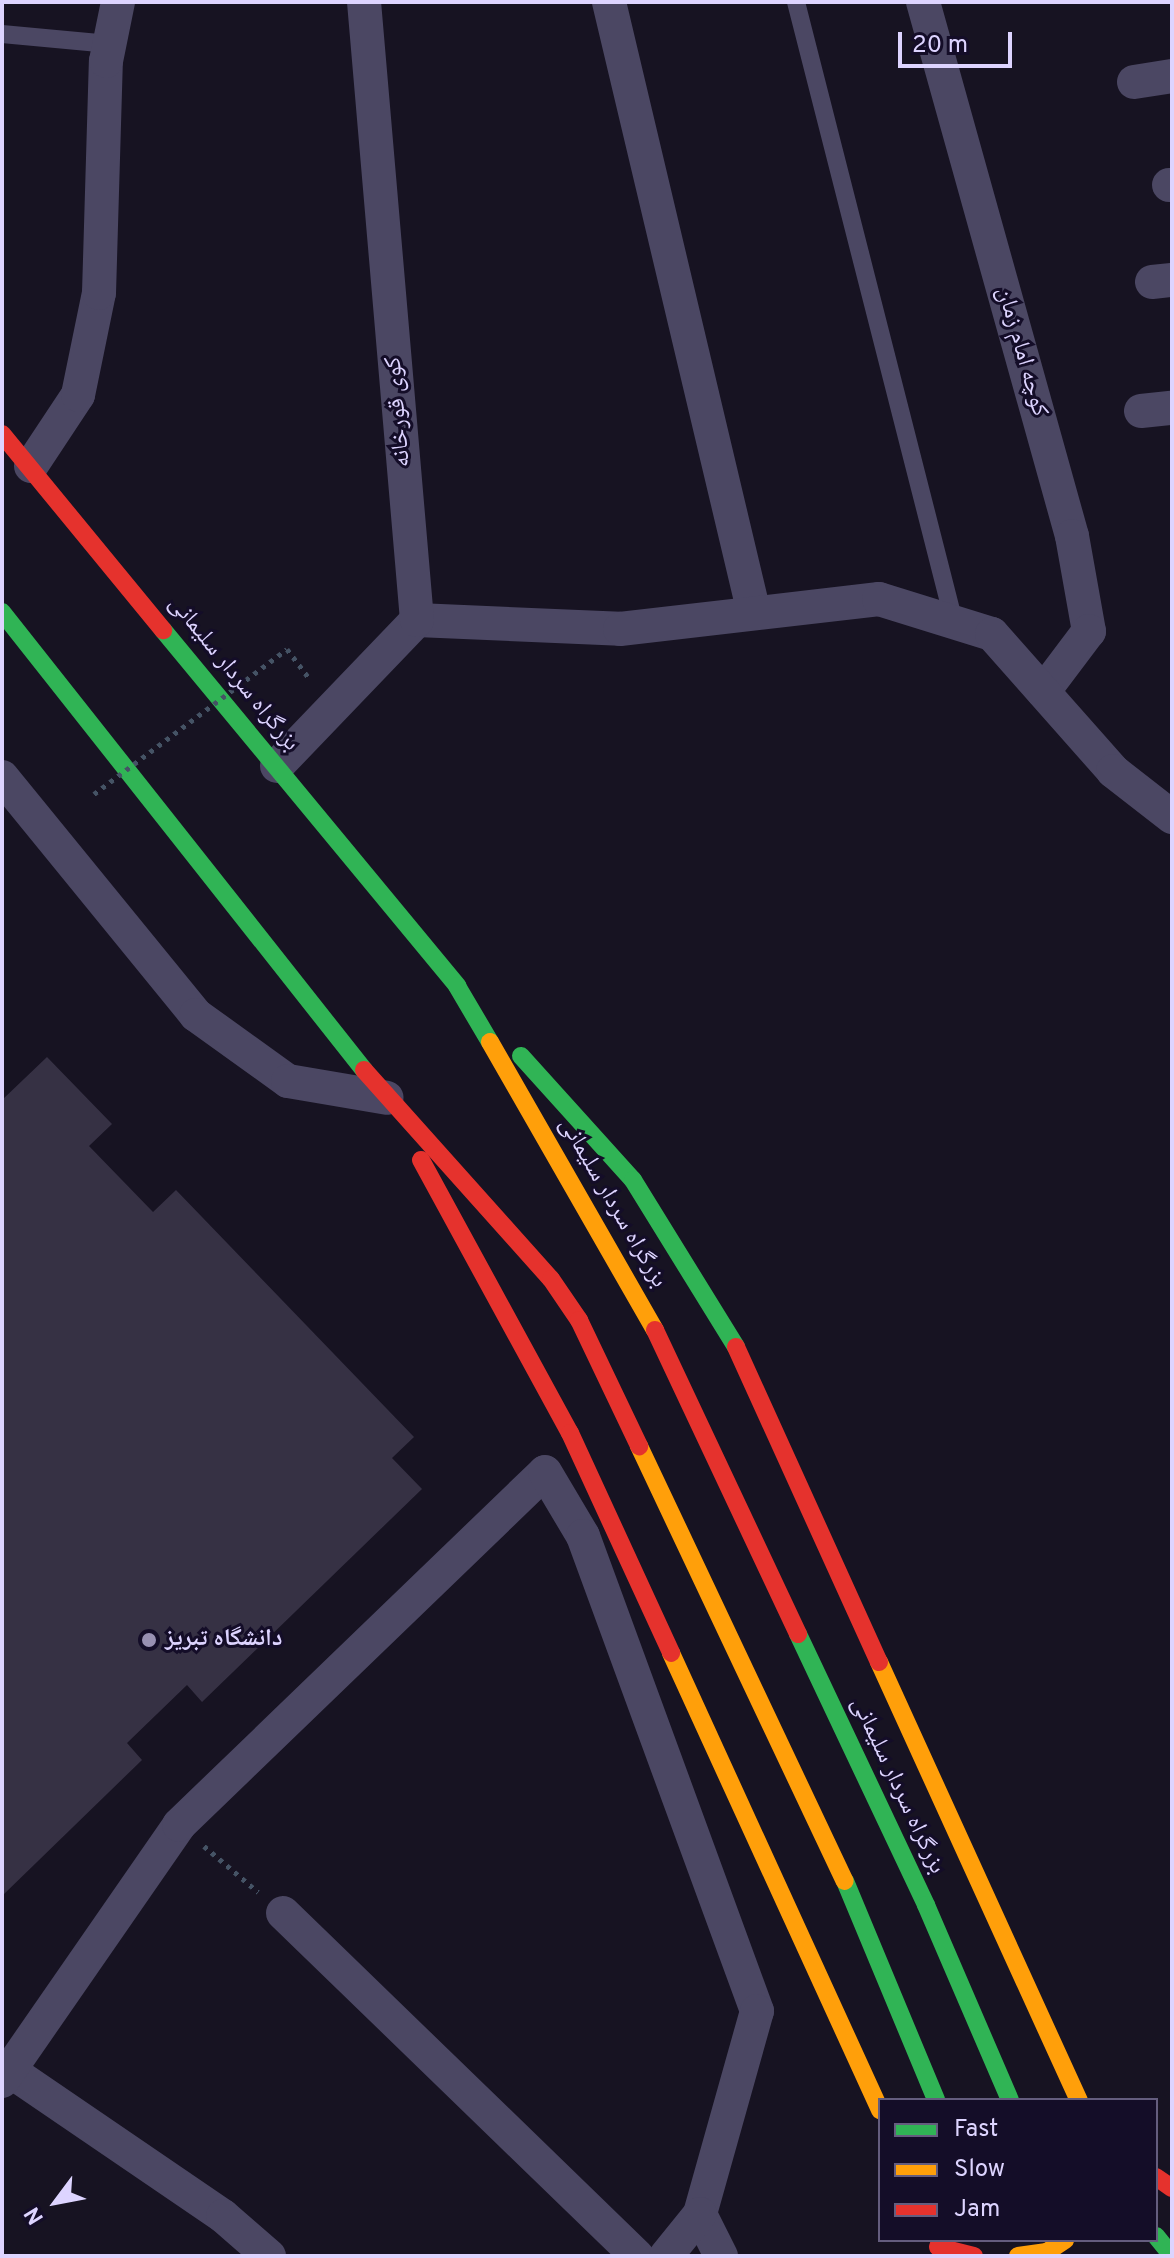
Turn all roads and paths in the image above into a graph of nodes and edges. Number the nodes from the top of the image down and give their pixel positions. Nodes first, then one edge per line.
1 (118, 2) edge
2 (364, 2) edge
3 (609, 2) edge
4 (796, 2) edge
5 (923, 2) edge
6 (2, 34) edge
7 (110, 44) junction
8 (1172, 76) edge
9 (1134, 82) dead end
10 (2, 434) edge
11 (31, 466) junction
12 (2, 612) edge
13 (754, 613) junction
14 (417, 620) junction
15 (954, 622) junction
16 (287, 649) dead end
17 (1043, 692) junction
18 (277, 766) junction
19 (2, 777) edge
20 (94, 794) dead end
21 (1172, 817) edge
22 (457, 986) junction
23 (387, 1098) junction
24 (179, 1825) junction
25 (283, 1913) joint
26 (5, 2076) edge
27 (935, 2098) edge
28 (1009, 2098) edge
29 (1078, 2098) edge
30 (878, 2106) edge
31 (700, 2214) junction
32 (1158, 2238) edge
33 (1063, 2242) edge
34 (938, 2248) edge
35 (269, 2256) edge
36 (637, 2256) edge
37 (666, 2256) edge
38 (721, 2256) edge
39 (974, 2256) edge
40 (1018, 2256) edge
41 (1172, 2256) edge

1 - 7 street
2 - 14 street, کوی قورخانه
3 - 13 street
4 - 15 lane
5 - 17 street, کوچه امام زمان
6 - 7 lane
7 - 11 street
8 - 9 street
10 - 11 main road, بزرگراه سردار سلیمانی
11 - 18 main road, بزرگراه سردار سلیمانی
12 - 23 main road
13 - 14 street
13 - 15 street
14 - 18 street
15 - 17 street
16 - 20 path, bridge
17 - 21 street
18 - 22 main road, بزرگراه سردار سلیمانی
19 - 23 street
22 - 28 main road, بزرگراه سردار سلیمانی
22 - 29 main road
23 - 27 main road
23 - 30 main road
24 - 25 path
24 - 26 street
24 - 31 street
25 - 36 street
26 - 35 street
31 - 37 street
31 - 38 street
32 - 41 main road
33 - 40 main road
34 - 39 main road

